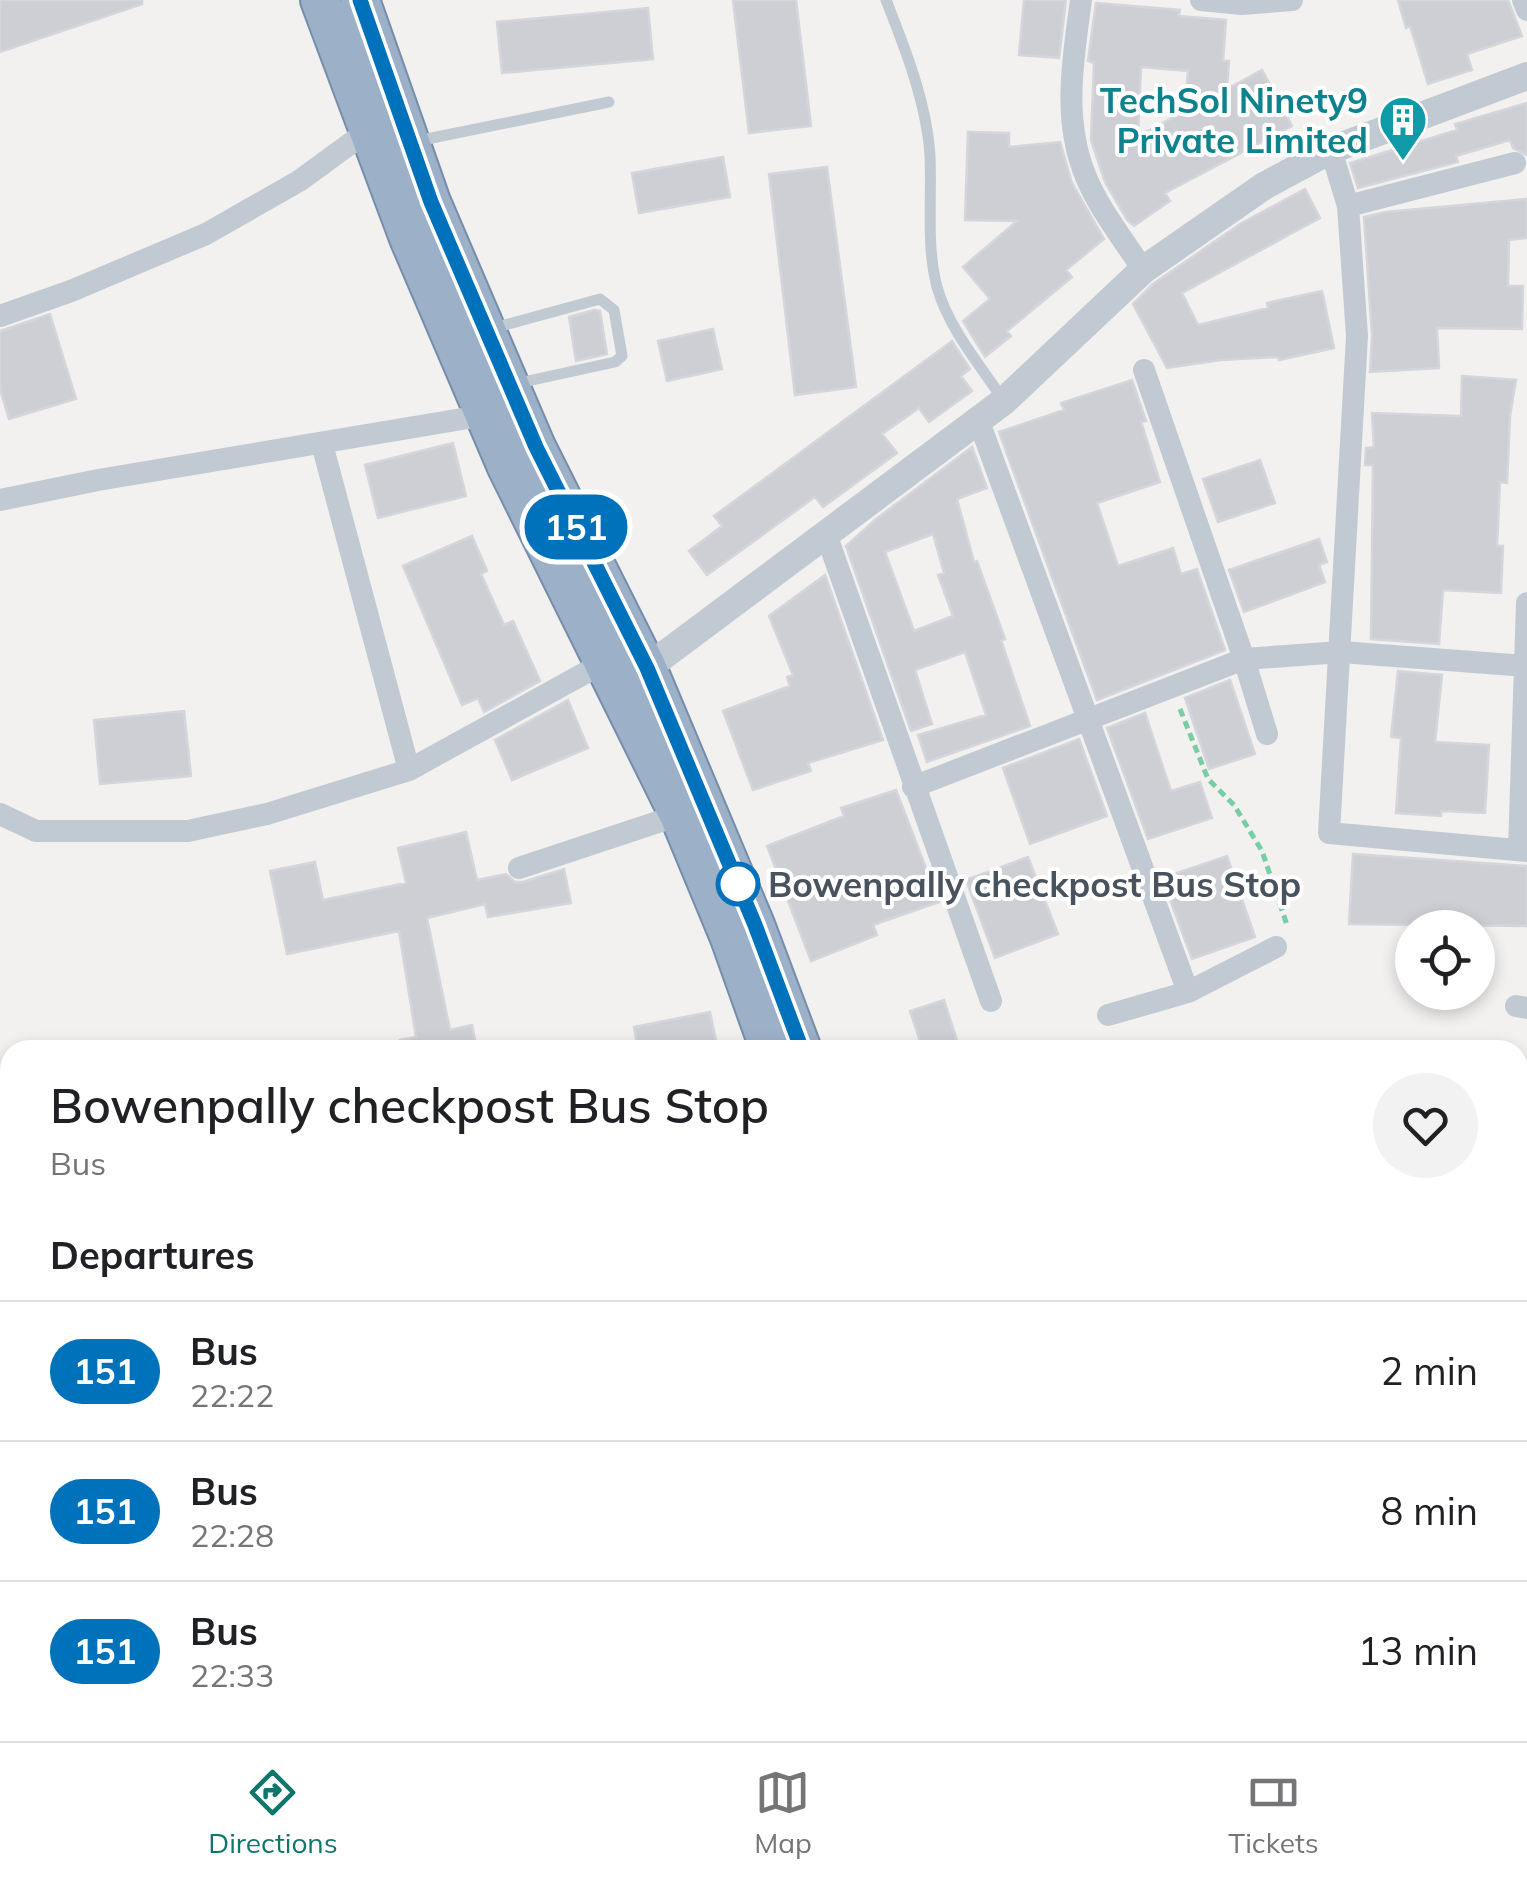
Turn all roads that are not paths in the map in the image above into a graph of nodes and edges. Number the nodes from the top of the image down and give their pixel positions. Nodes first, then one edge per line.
1 (320, 0) edge
2 (360, 0) edge
3 (886, 0) edge
4 (1081, 0) edge
5 (1201, 0) edge
6 (1292, 0) edge
7 (1523, 0) edge
8 (1527, 10) edge
9 (1527, 76) edge
10 (608, 102) dead end
11 (369, 130) junction
12 (410, 143) junction
13 (1331, 150) junction
14 (1514, 163) dead end
15 (1348, 206) junction
16 (1143, 270) junction
17 (0, 316) edge
18 (486, 330) junction
19 (1144, 370) dead end
20 (510, 385) junction
21 (1004, 400) junction
22 (486, 415) junction
23 (978, 418) junction
24 (322, 444) junction
25 (0, 500) edge
26 (826, 534) junction
27 (1527, 602) edge
28 (1341, 652) junction
29 (1244, 658) junction
30 (606, 662) junction
31 (1526, 666) edge
32 (647, 668) junction
33 (1086, 720) junction
34 (1267, 734) dead end
35 (409, 770) junction
36 (913, 786) junction
37 (0, 814) edge
38 (679, 815) junction
39 (1523, 850) edge
40 (519, 868) dead end
41 (1276, 947) road end
42 (1188, 992) junction
43 (991, 1001) dead end
44 (1108, 1015) dead end
45 (766, 1040) edge
46 (798, 1040) edge

1 - 11 highway
2 - 12 highway
3 - 21 lane
4 - 16 street
5 - 6 street
7 - 8 street
9 - 13 street
10 - 12 lane
11 - 17 street
11 - 22 highway
12 - 18 highway
13 - 15 street
13 - 16 street
14 - 15 street
15 - 28 street
16 - 21 street
18 - 20 highway
18 - 20 lane
19 - 29 street
20 - 32 highway
21 - 23 street
22 - 24 street
22 - 30 highway
23 - 26 street
23 - 33 street
24 - 25 street
24 - 35 street
26 - 32 street
26 - 36 street
27 - 31 street
28 - 29 street
28 - 31 street
28 - 39 street
29 - 33 street
29 - 34 street
30 - 35 street
30 - 38 highway
31 - 39 street
32 - 46 highway
33 - 36 street
33 - 42 street
35 - 37 street
36 - 43 street
38 - 40 street
38 - 45 highway
41 - 42 street
42 - 44 street

